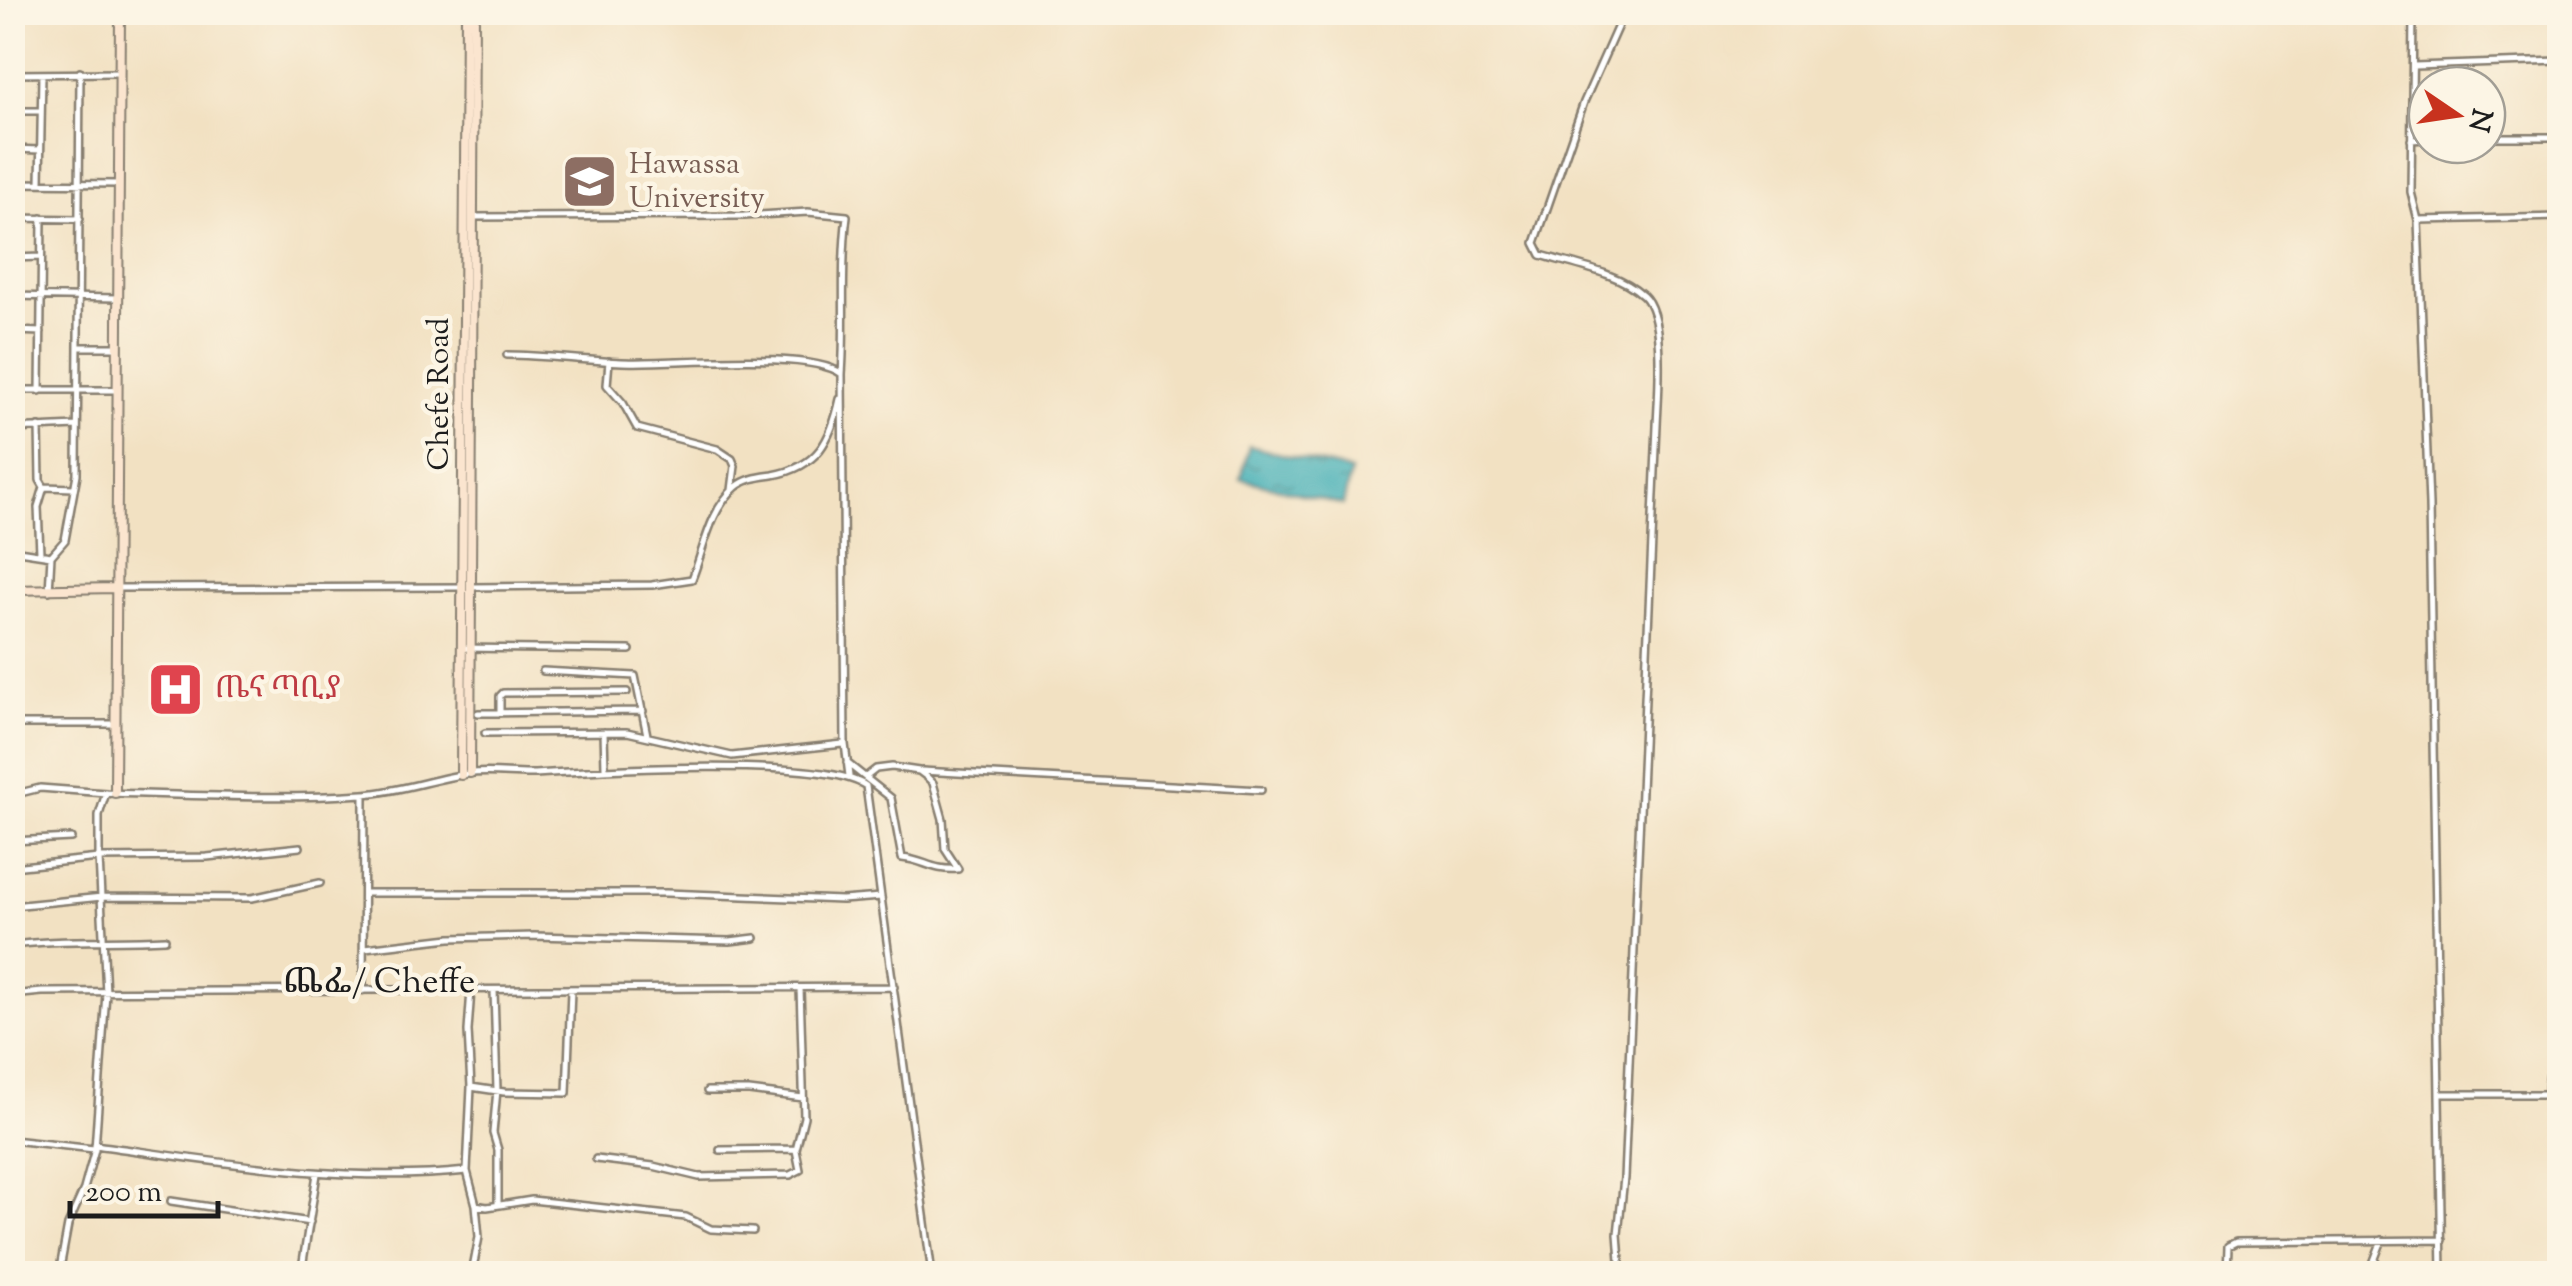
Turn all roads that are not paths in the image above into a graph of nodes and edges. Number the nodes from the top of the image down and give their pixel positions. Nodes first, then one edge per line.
1 (120, 12) edge
2 (466, 12) edge
3 (474, 12) edge
4 (1624, 12) edge
5 (2412, 12) edge
6 (2560, 61) edge
7 (2414, 65) edge
8 (2443, 65) edge
9 (80, 72) junction
10 (120, 73) junction
11 (12, 74) edge
12 (42, 74) junction
13 (12, 111) edge
14 (41, 111) junction
15 (2560, 136) edge
16 (2507, 137) edge
17 (12, 149) edge
18 (40, 150) junction
19 (2410, 165) edge
20 (12, 183) edge
21 (40, 184) junction
22 (81, 184) junction
23 (119, 184) junction
24 (473, 216) junction
25 (2560, 217) edge
26 (12, 218) edge
27 (42, 218) junction
28 (80, 220) junction
29 (2418, 220) junction
30 (42, 257) junction
31 (12, 258) edge
32 (78, 295) junction
33 (12, 296) edge
34 (42, 296) junction
35 (117, 298) junction
36 (14, 331) edge
37 (41, 332) junction
38 (78, 346) junction
39 (116, 347) junction
40 (507, 354) dead end
41 (609, 361) junction
42 (842, 374) junction
43 (13, 390) edge
44 (116, 390) junction
45 (40, 391) junction
46 (78, 391) junction
47 (842, 391) junction
48 (12, 402) edge
49 (77, 426) junction
50 (12, 428) edge
51 (39, 428) junction
52 (44, 487) junction
53 (74, 488) junction
54 (732, 490) junction
55 (12, 550) edge
56 (40, 554) junction
57 (51, 556) junction
58 (466, 587) junction
59 (115, 588) junction
60 (12, 590) edge
61 (49, 591) junction
62 (466, 648) junction
63 (630, 650) dead end
64 (543, 671) dead end
65 (627, 692) dead end
66 (644, 711) junction
67 (478, 713) dead end
68 (500, 713) junction
69 (12, 724) edge
70 (114, 724) junction
71 (604, 732) junction
72 (485, 733) dead end
73 (647, 734) junction
74 (844, 744) junction
75 (846, 762) junction
76 (605, 768) junction
77 (919, 771) junction
78 (465, 774) junction
79 (849, 776) junction
80 (866, 776) junction
81 (1261, 790) dead end
82 (110, 793) junction
83 (12, 794) edge
84 (364, 794) junction
85 (71, 838) dead end
86 (12, 842) edge
87 (300, 847) dead end
88 (99, 858) junction
89 (12, 867) edge
90 (320, 883) dead end
91 (365, 893) junction
92 (882, 897) junction
93 (102, 898) junction
94 (12, 906) edge
95 (755, 938) dead end
96 (165, 939) dead end
97 (104, 943) junction
98 (12, 945) edge
99 (365, 948) junction
100 (894, 987) junction
101 (800, 988) junction
102 (472, 990) junction
103 (494, 990) junction
104 (571, 990) junction
105 (364, 992) junction
106 (106, 993) junction
107 (12, 996) edge
108 (2560, 1050) edge
109 (471, 1087) junction
110 (497, 1090) junction
111 (706, 1091) dead end
112 (2438, 1094) junction
113 (2549, 1094) junction
114 (803, 1098) junction
115 (2557, 1132) edge
116 (13, 1141) edge
117 (95, 1147) junction
118 (796, 1149) junction
119 (720, 1150) dead end
120 (596, 1159) dead end
121 (467, 1170) junction
122 (316, 1174) junction
123 (2560, 1176) edge
124 (171, 1201) dead end
125 (498, 1203) junction
126 (476, 1205) junction
127 (310, 1222) junction
128 (753, 1231) dead end
129 (2382, 1240) junction
130 (2442, 1240) junction
131 (59, 1274) edge
132 (300, 1274) edge
133 (472, 1274) edge
134 (932, 1274) edge
135 (1620, 1274) edge
136 (2226, 1274) edge
137 (2370, 1274) edge
138 (2442, 1274) edge

1 - 10 street
2 - 58 street, Chefe Road
3 - 24 street, Chefe Road
4 - 135 street
5 - 7 street
6 - 8 street
9 - 10 street
9 - 12 street
9 - 22 street
10 - 23 street
11 - 12 street
12 - 14 street
13 - 14 street
14 - 18 street
15 - 16 street
17 - 18 street
18 - 21 street
19 - 29 street
20 - 21 street
21 - 22 street
22 - 23 street
22 - 28 street
23 - 35 street
24 - 42 street
24 - 58 street, Chefe Road
25 - 29 street
26 - 27 street
27 - 28 street
27 - 30 street
28 - 32 street
29 - 112 street
30 - 31 street
30 - 34 street
32 - 34 street
32 - 35 street
32 - 38 street
33 - 34 street
34 - 37 street
35 - 39 street
36 - 37 street
36 - 43 street
37 - 45 street
38 - 39 street
38 - 46 street
39 - 44 street
40 - 41 street
41 - 42 street
41 - 54 street
42 - 47 street
43 - 45 street
43 - 48 street
44 - 46 street
44 - 59 street
45 - 46 street
46 - 49 street
47 - 54 street
47 - 74 street
49 - 51 street
49 - 53 street
50 - 51 street
51 - 52 street
52 - 53 street
52 - 56 street
53 - 57 street
54 - 58 street
55 - 56 street
56 - 57 street
57 - 61 street
58 - 59 street
58 - 62 street, Chefe Road
59 - 61 street
59 - 70 street
60 - 61 street
62 - 63 street
62 - 78 street, Chefe Road
64 - 66 street
65 - 68 street
66 - 68 street
66 - 73 street
67 - 68 street
69 - 70 street
70 - 82 street
71 - 72 street
71 - 73 street
71 - 76 street
73 - 74 street
74 - 75 street
75 - 79 street
75 - 80 street
76 - 78 street
76 - 79 street
77 - 80 street
77 - 80 street
77 - 81 street
78 - 84 street
79 - 92 street
82 - 83 street
82 - 84 street
82 - 88 street
84 - 91 street
85 - 86 street
87 - 88 street
88 - 89 street
88 - 93 street
90 - 93 street
91 - 92 street
91 - 99 street
92 - 100 street
93 - 94 street
93 - 97 street
95 - 99 street
96 - 97 street
97 - 98 street
97 - 106 street
99 - 105 street
100 - 101 street
100 - 134 street
101 - 104 street
101 - 114 street
102 - 103 street
102 - 105 street
102 - 109 street
103 - 104 street
103 - 110 street
104 - 110 street
105 - 106 street
106 - 107 street
106 - 117 street
108 - 113 street
109 - 110 street
109 - 121 street
110 - 125 street
111 - 114 street
112 - 113 street
112 - 130 street
113 - 115 street
114 - 118 street
115 - 123 street
116 - 117 street
117 - 122 street
117 - 131 street
118 - 119 street
118 - 120 street
121 - 122 street
121 - 126 street
122 - 127 street
124 - 127 street
125 - 126 street
125 - 128 street
126 - 133 street
127 - 132 street
129 - 130 street
129 - 136 street
129 - 137 street
130 - 138 street

